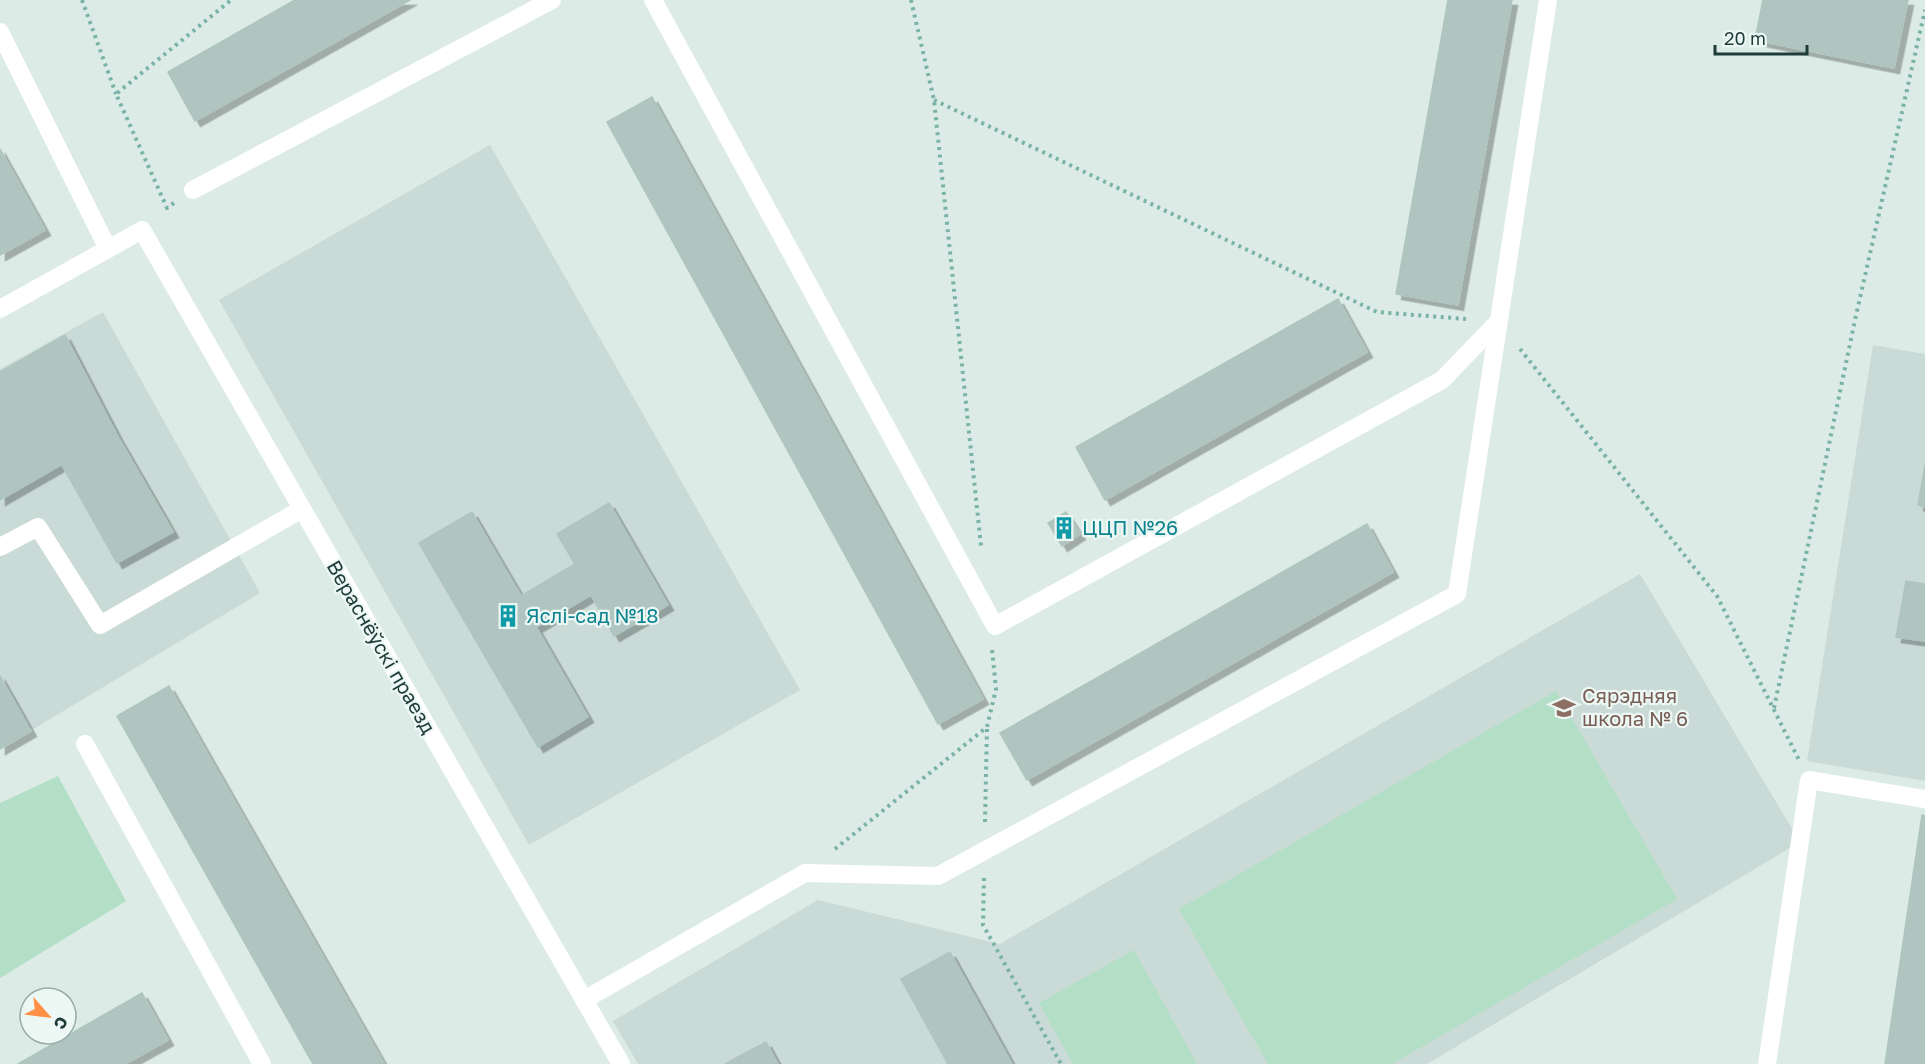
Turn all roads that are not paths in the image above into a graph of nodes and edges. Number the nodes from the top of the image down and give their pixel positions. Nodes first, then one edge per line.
1 (552, 0) edge
2 (653, 0) edge
3 (1548, 0) edge
4 (0, 32) edge
5 (193, 190) road end
6 (108, 249) junction
7 (0, 309) edge
8 (1498, 322) junction
9 (302, 509) junction
10 (0, 547) edge
11 (85, 744) dead end
12 (1925, 799) edge
13 (584, 1000) junction
14 (262, 1064) edge
15 (621, 1064) edge
16 (1767, 1064) edge

1 - 5 street
2 - 8 street
3 - 8 street
4 - 6 street
6 - 7 street
6 - 9 street, Вераснёўскі праезд
8 - 13 street
9 - 10 street
9 - 13 street, Вераснёўскі праезд
11 - 14 street
12 - 16 street
13 - 15 street, Вераснёўскі праезд

